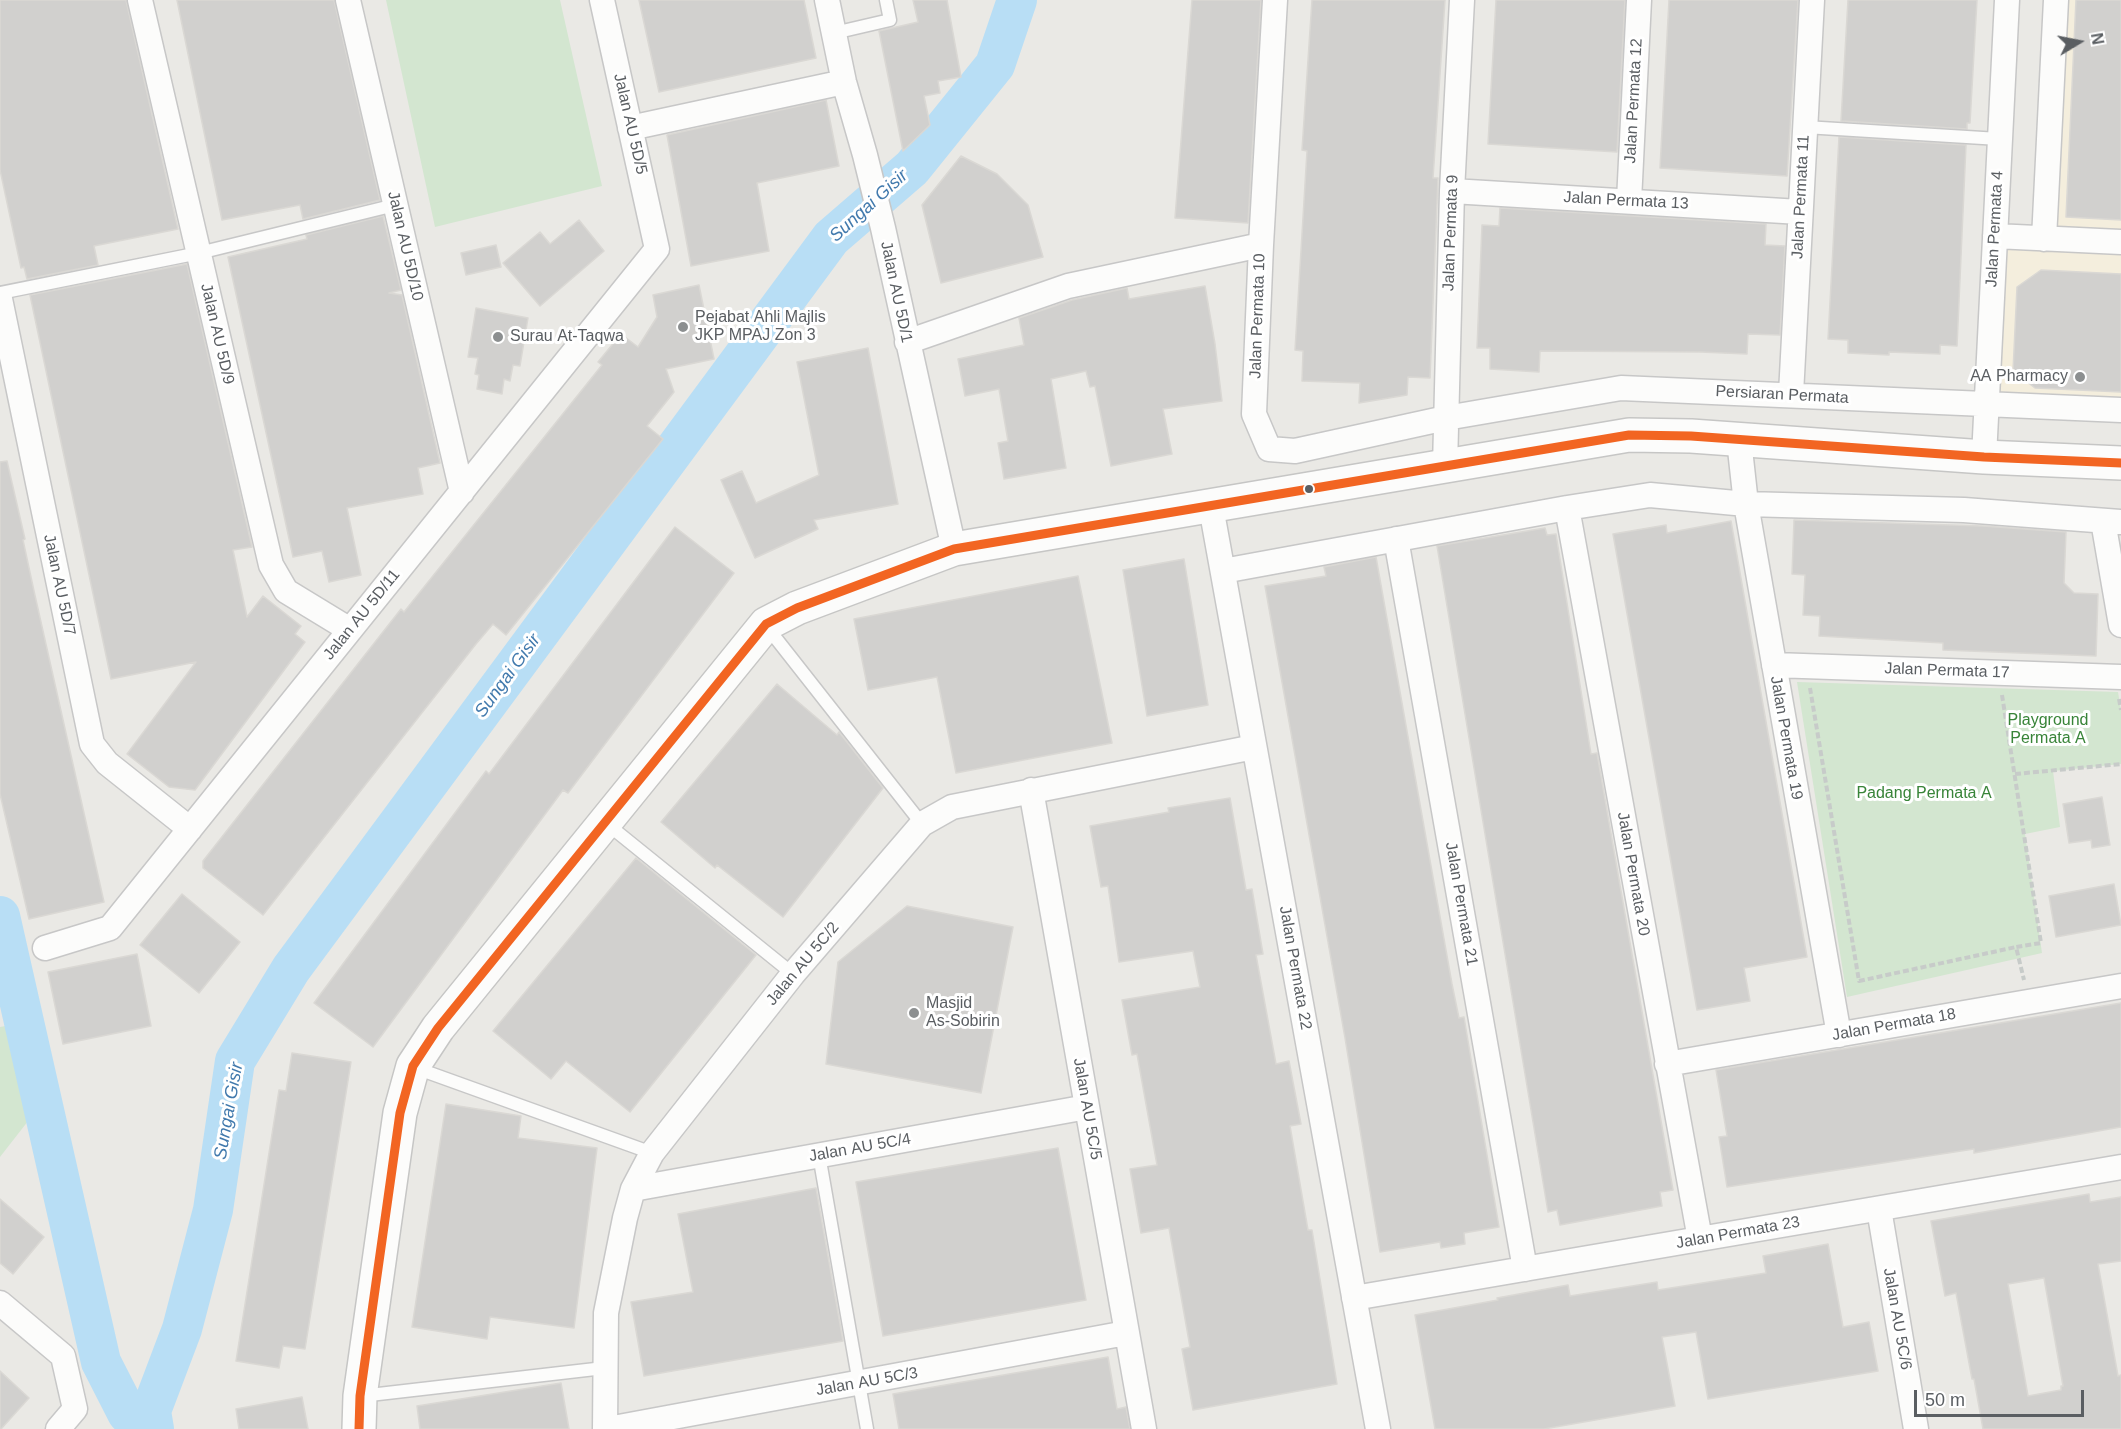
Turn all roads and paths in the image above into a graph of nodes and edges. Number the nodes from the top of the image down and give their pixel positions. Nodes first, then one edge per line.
1 (140, 0) edge
2 (348, 0) edge
3 (602, 0) edge
4 (827, 0) edge
5 (886, 0) edge
6 (1275, 0) edge
7 (1462, 0) edge
8 (1640, 0) edge
9 (1812, 0) edge
10 (2007, 0) edge
11 (2056, 0) edge
12 (834, 33) junction
13 (844, 82) junction
14 (1805, 127) junction
15 (630, 128) junction
16 (1999, 140) junction
17 (1452, 191) junction
18 (1629, 201) junction
19 (395, 205) junction
20 (1800, 212) junction
21 (1995, 236) junction
22 (2044, 239) junction
23 (2121, 242) edge
24 (1261, 245) junction
25 (657, 249) joint
26 (198, 253) junction
27 (0, 293) edge
28 (0, 299) edge
29 (907, 342) junction
30 (1791, 394) junction
31 (1987, 405) junction
32 (2121, 410) edge
33 (1446, 418) junction
34 (1739, 440) junction
35 (1984, 457) junction
36 (2121, 463) edge
37 (1445, 467) junction
38 (462, 492) junction
39 (1746, 504) junction
40 (1211, 507) junction
41 (1567, 508) junction
42 (2112, 521) edge
43 (1396, 539) junction
44 (954, 549) junction
45 (1223, 571) junction
46 (766, 624) junction
47 (2121, 625) edge
48 (350, 630) junction
49 (1774, 665) junction
50 (2121, 676) edge
51 (1809, 682) dead end
52 (2000, 688) dead end
53 (1254, 747) junction
54 (2121, 764) edge
55 (2014, 774) junction
56 (1030, 790) junction
57 (605, 822) junction
58 (922, 824) junction
59 (190, 830) junction
60 (2016, 947) junction
61 (45, 948) dead end
62 (793, 974) junction
63 (2121, 986) edge
64 (2028, 1002) junction
65 (1839, 1035) junction
66 (1667, 1064) junction
67 (413, 1066) junction
68 (1087, 1107) junction
69 (652, 1153) junction
70 (819, 1155) junction
71 (2121, 1167) edge
72 (633, 1189) junction
73 (1879, 1209) junction
74 (1700, 1239) junction
75 (1525, 1269) junction
76 (1354, 1298) junction
77 (0, 1303) edge
78 (1126, 1333) junction
79 (604, 1368) junction
80 (858, 1384) junction
81 (360, 1396) junction
82 (58, 1429) edge
83 (359, 1429) edge
84 (607, 1429) edge
85 (867, 1429) edge
86 (1144, 1429) edge
87 (1378, 1429) edge
88 (1914, 1429) edge

1 - 26 street, Jalan AU 5D/9
2 - 19 street, Jalan AU 5D/10
3 - 15 street, Jalan AU 5D/5
4 - 12 street, Jalan AU 5D/1
5 - 12 lane
6 - 24 street, Jalan Permata 10
7 - 17 street, Jalan Permata 9
8 - 18 street, Jalan Permata 12
9 - 14 street, Jalan Permata 11
10 - 16 street, Jalan Permata 4
11 - 22 street
12 - 13 street, Jalan AU 5D/1
13 - 15 street
13 - 29 street, Jalan AU 5D/1
14 - 16 lane
14 - 20 street, Jalan Permata 11
15 - 25 street, Jalan AU 5D/5
16 - 21 street, Jalan Permata 4
17 - 18 street, Jalan Permata 13
17 - 33 street, Jalan Permata 9
18 - 20 street, Jalan Permata 13
19 - 26 lane
19 - 38 street, Jalan AU 5D/10
20 - 30 street, Jalan Permata 11
21 - 22 street
21 - 31 street, Jalan Permata 4
22 - 23 street
24 - 29 street
24 - 33 street, Jalan Permata 10
25 - 38 street, Jalan AU 5D/11
26 - 27 lane
26 - 48 street, Jalan AU 5D/9
28 - 59 street, Jalan AU 5D/7
29 - 44 street, Jalan AU 5D/1
30 - 31 street, Persiaran Permata
30 - 33 street, Persiaran Permata
31 - 32 street, Persiaran Permata
31 - 35 street, Jalan Permata 4
33 - 37 street, Jalan Permata 9
34 - 35 main road
34 - 37 main road
34 - 39 street, Jalan Permata 19
35 - 36 main road
37 - 40 main road
38 - 48 street, Jalan AU 5D/11
39 - 41 street
39 - 42 street
39 - 49 street, Jalan Permata 19
40 - 44 main road
40 - 45 street, Jalan Permata 22
41 - 43 street
41 - 66 street, Jalan Permata 20
42 - 47 street
43 - 45 street
43 - 75 street, Jalan Permata 21
44 - 46 main road
45 - 53 street, Jalan Permata 22
46 - 57 main road
46 - 58 lane
48 - 59 street, Jalan AU 5D/11
49 - 50 street, Jalan Permata 17
49 - 65 street, Jalan Permata 19
51 - 60 path
52 - 55 path
53 - 56 street, Jalan AU 5C/2
53 - 76 street, Jalan Permata 22
54 - 55 path
55 - 60 path
56 - 58 street, Jalan AU 5C/2
56 - 68 street, Jalan AU 5C/5
57 - 62 lane
57 - 67 main road
58 - 62 street, Jalan AU 5C/2
59 - 61 street, Jalan AU 5D/11
60 - 64 path
62 - 69 street, Jalan AU 5C/2
63 - 64 street, Jalan Permata 18
64 - 65 street, Jalan Permata 18
65 - 66 street, Jalan Permata 18
66 - 74 street, Jalan Permata 20
67 - 69 lane
67 - 81 main road
68 - 70 street, Jalan AU 5C/4
68 - 78 street, Jalan AU 5C/5
69 - 72 street, Jalan AU 5C/2
70 - 72 street, Jalan AU 5C/4
70 - 80 lane
71 - 73 street, Jalan Permata 23
72 - 79 street, Jalan AU 5C/2
73 - 74 street, Jalan Permata 23
73 - 88 street, Jalan AU 5C/6
74 - 75 street, Jalan Permata 23
75 - 76 street, Jalan Permata 23
76 - 87 street, Jalan Permata 22
77 - 82 street
78 - 80 street, Jalan AU 5C/3
78 - 86 street, Jalan AU 5C/5
79 - 81 lane
79 - 84 street, Jalan AU 5C/2
80 - 84 street, Jalan AU 5C/3
80 - 85 lane
81 - 83 main road

